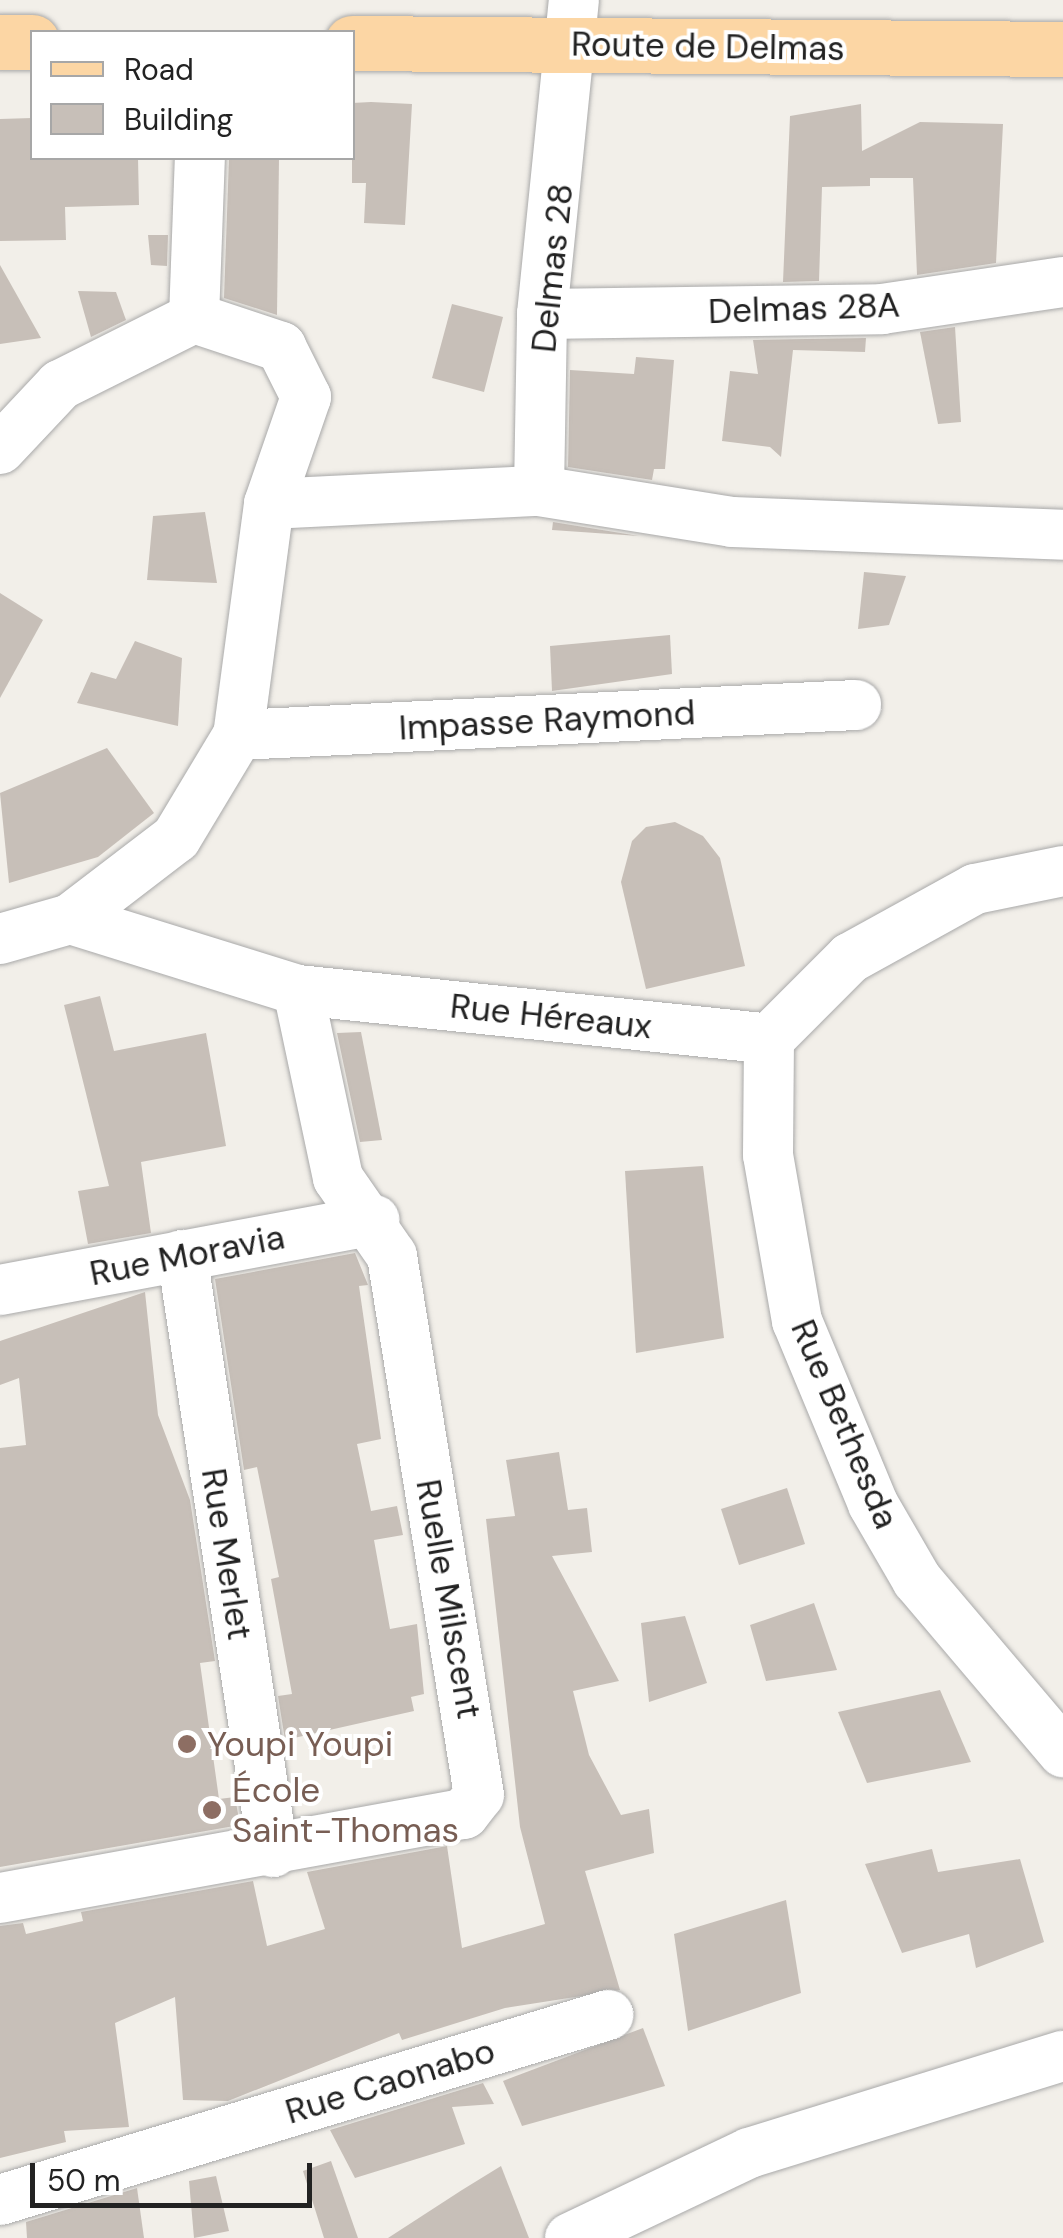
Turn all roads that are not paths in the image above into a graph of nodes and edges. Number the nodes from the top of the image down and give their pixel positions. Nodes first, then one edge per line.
1 (570, 22) edge
2 (0, 42) edge
3 (30, 42) edge
4 (355, 43) edge
5 (1063, 49) edge
6 (200, 160) edge
7 (1063, 282) edge
8 (542, 314) junction
9 (194, 318) junction
10 (0, 449) edge
11 (539, 491) junction
12 (269, 504) junction
13 (1063, 535) edge
14 (856, 705) dead end
15 (238, 735) junction
16 (1063, 872) edge
17 (70, 920) junction
18 (0, 939) edge
19 (298, 990) junction
20 (769, 1039) junction
21 (375, 1220) junction
22 (182, 1255) junction
23 (0, 1290) edge
24 (1063, 1752) edge
25 (273, 1852) junction
26 (0, 1898) edge
27 (608, 2015) dead end
28 (1063, 2056) edge
29 (0, 2200) edge
30 (570, 2238) edge

1 - 4 main road, Route de Delmas
1 - 5 main road, Route de Delmas
1 - 8 street, Delmas 28
2 - 3 main road
6 - 9 street
7 - 8 street, Delmas 28A
8 - 11 street, Delmas 28
9 - 10 street
9 - 12 street
11 - 12 street
11 - 13 street
12 - 15 street
14 - 15 street, Impasse Raymond
15 - 17 street
16 - 20 street
17 - 18 street
17 - 19 street, Rue Héreaux
19 - 20 street, Rue Héreaux
19 - 21 street, Ruelle Milscent
20 - 24 street, Rue Bethesda
21 - 22 street, Rue Moravia
21 - 25 street, Ruelle Milscent
22 - 23 street, Rue Moravia
22 - 25 street, Rue Merlet
25 - 26 street, Ruelle Milscent
27 - 29 street, Rue Caonabo
28 - 30 street

